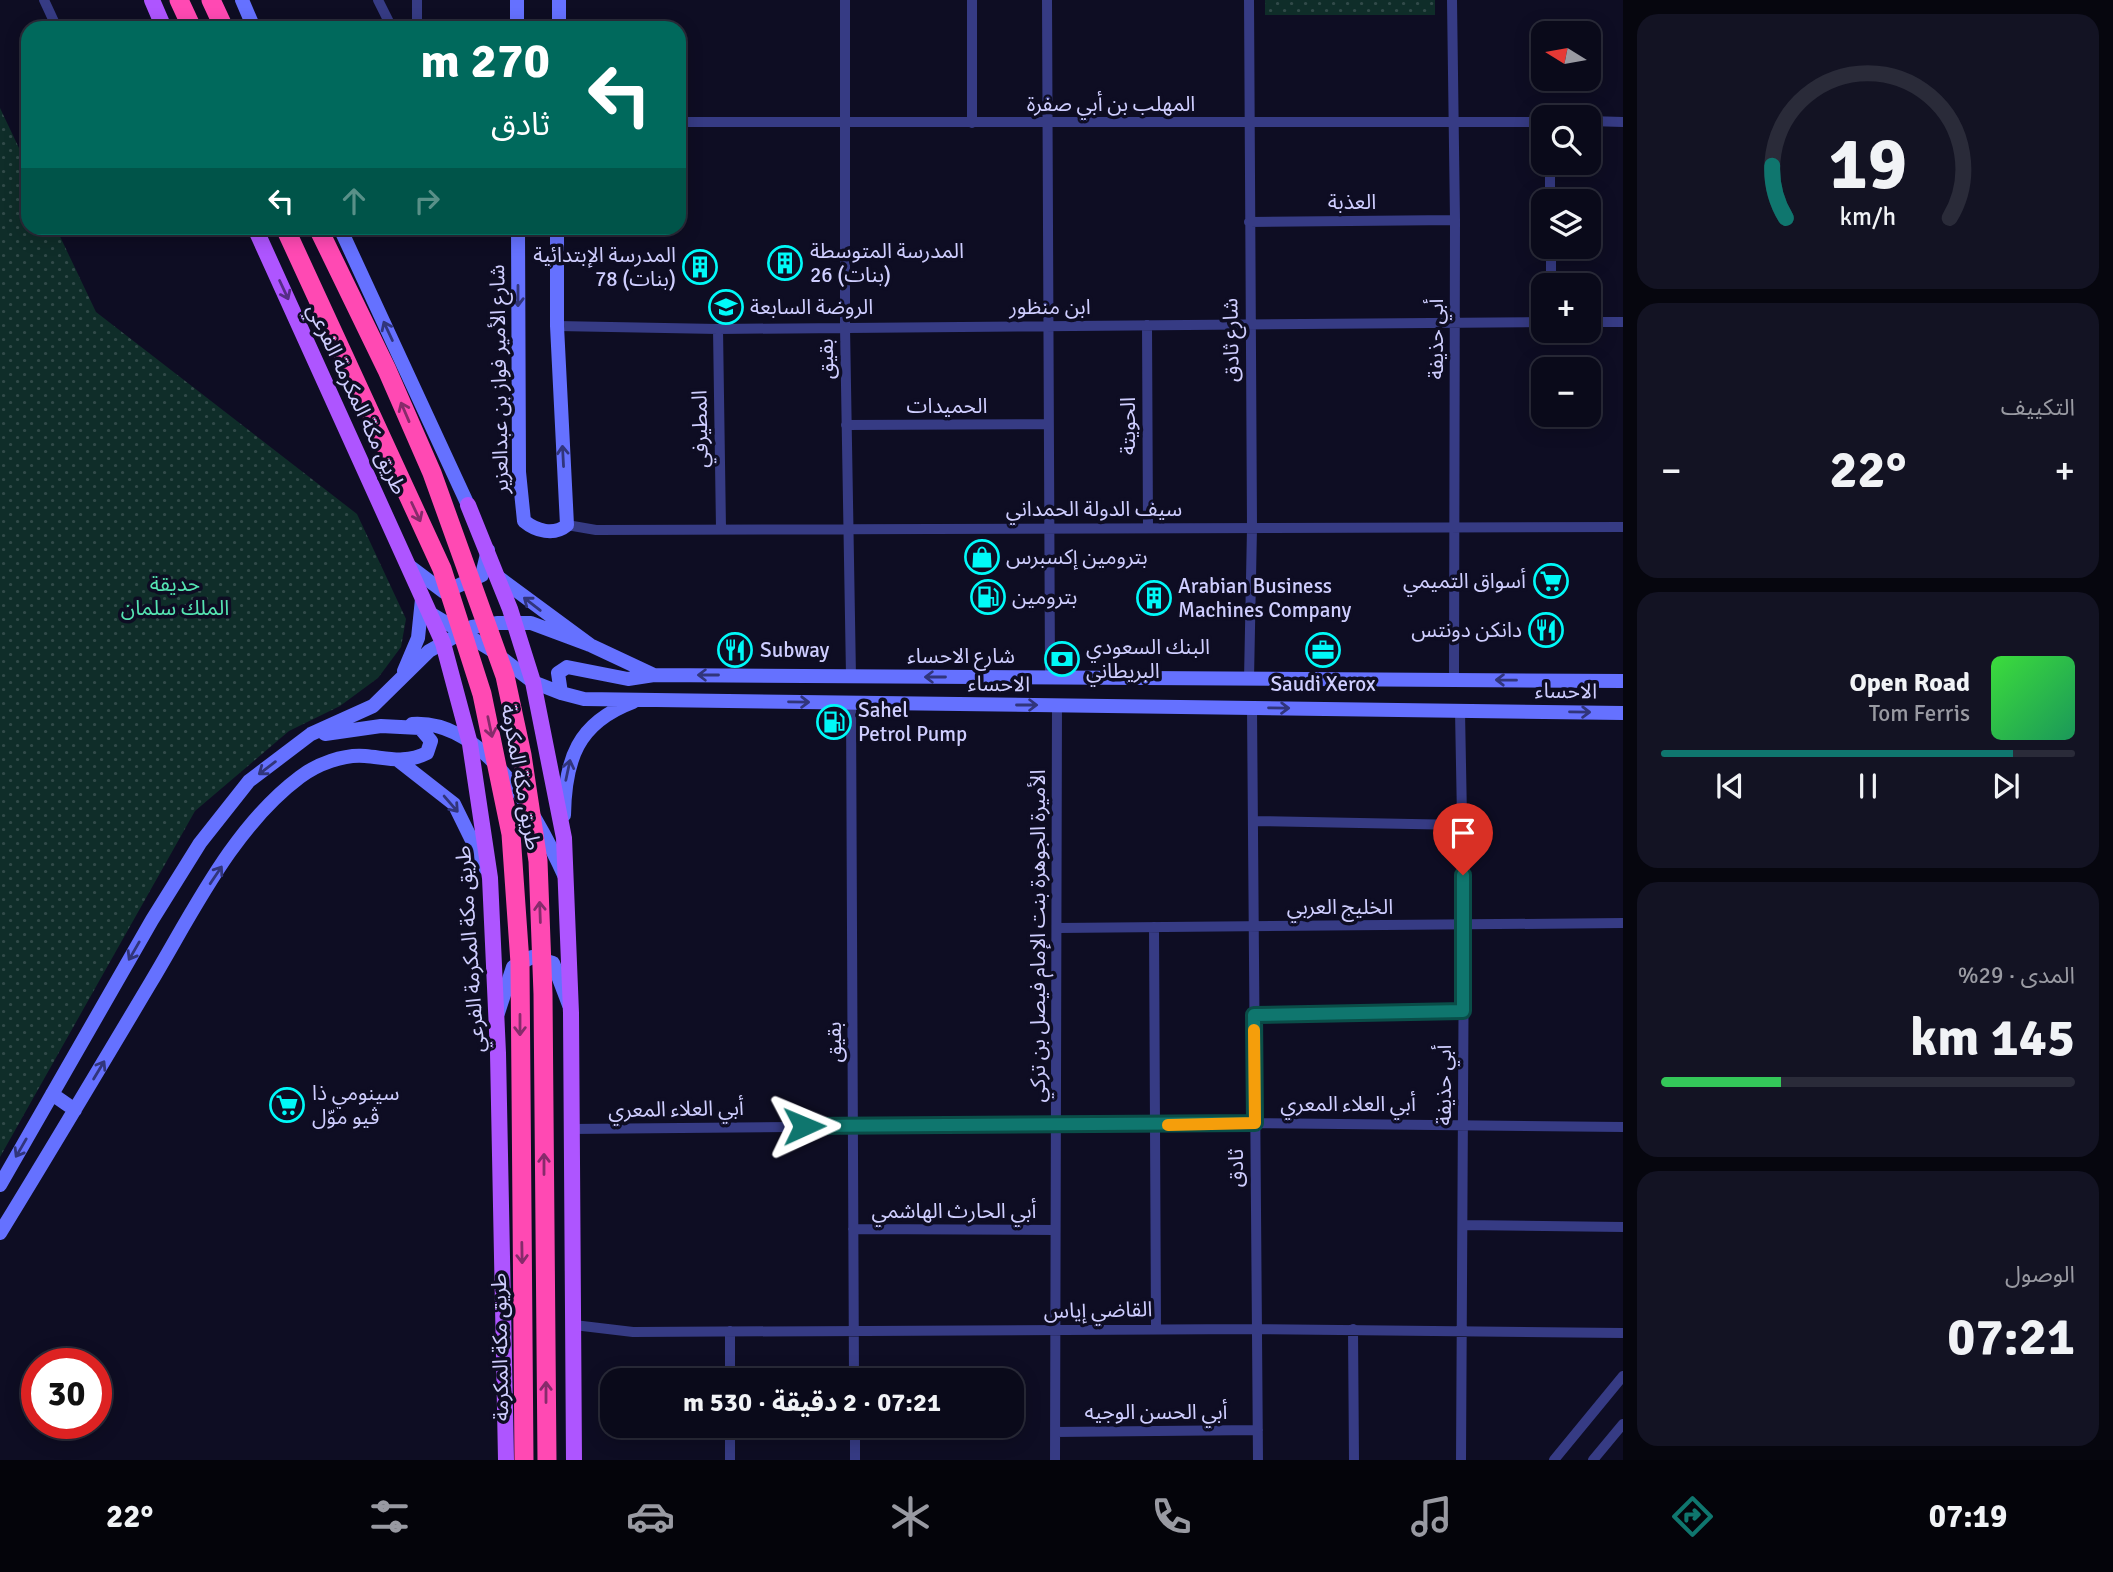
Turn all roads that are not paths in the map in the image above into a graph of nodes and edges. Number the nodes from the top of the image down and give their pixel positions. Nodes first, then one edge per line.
1 (44, 0) edge
2 (152, 0) edge
3 (179, 0) edge
4 (242, 0) edge
5 (378, 0) edge
6 (417, 0) edge
7 (517, 0) edge
8 (559, 0) edge
9 (845, 0) edge
10 (972, 0) edge
11 (1047, 0) edge
12 (1249, 0) edge
13 (1452, 0) edge
14 (54, 21) edge
15 (161, 21) edge
16 (189, 21) edge
17 (251, 21) edge
18 (388, 21) edge
19 (417, 21) edge
20 (517, 21) edge
21 (559, 21) edge
22 (1531, 121) edge
23 (1601, 121) edge
24 (686, 122) edge
25 (1048, 122) junction
26 (1623, 122) edge
27 (972, 123) junction
28 (1249, 123) junction
29 (1454, 123) junction
30 (845, 124) junction
31 (1455, 220) junction
32 (1249, 222) junction
33 (258, 235) edge
34 (288, 235) edge
35 (321, 235) edge
36 (343, 235) edge
37 (518, 235) edge
38 (557, 235) edge
39 (1455, 322) junction
40 (1531, 322) edge
41 (1601, 322) edge
42 (1623, 322) edge
43 (1250, 324) junction
44 (1147, 325) junction
45 (557, 326) junction
46 (1048, 326) junction
47 (845, 327) junction
48 (718, 329) junction
49 (1047, 424) junction
50 (846, 425) junction
51 (468, 505) joint
52 (567, 525) junction
53 (1455, 526) junction
54 (1148, 527) junction
55 (1623, 527) edge
56 (850, 528) junction
57 (1049, 528) junction
58 (1252, 528) junction
59 (721, 529) junction
60 (488, 550) junction
61 (408, 565) junction
62 (498, 577) junction
63 (425, 604) junction
64 (514, 623) junction
65 (463, 632) junction
66 (443, 643) junction
67 (590, 645) junction
68 (402, 675) junction
69 (654, 675) junction
70 (851, 676) junction
71 (1050, 677) junction
72 (1454, 678) junction
73 (1249, 679) junction
74 (1623, 681) edge
75 (533, 682) junction
76 (561, 693) junction
77 (640, 699) junction
78 (851, 702) junction
79 (1057, 705) junction
80 (1252, 708) junction
81 (1460, 711) junction
82 (1623, 713) edge
83 (400, 725) junction
84 (300, 743) junction
85 (470, 744) junction
86 (399, 761) junction
87 (1253, 821) junction
88 (1463, 825) junction
89 (564, 838) junction
90 (490, 878) junction
91 (565, 878) junction
92 (1623, 923) edge
93 (1464, 925) junction
94 (1253, 926) junction
95 (1154, 927) junction
96 (1058, 928) junction
97 (1463, 1011) junction
98 (571, 1013) junction
99 (1254, 1015) junction
100 (497, 1018) junction
101 (52, 1094) junction
102 (75, 1110) junction
103 (1255, 1123) junction
104 (1463, 1123) junction
105 (1155, 1125) junction
106 (853, 1126) junction
107 (1056, 1126) junction
108 (1623, 1127) edge
109 (570, 1129) junction
110 (0, 1185) edge
111 (1463, 1225) junction
112 (1623, 1227) edge
113 (853, 1230) junction
114 (1055, 1230) junction
115 (0, 1233) edge
116 (574, 1325) junction
117 (1156, 1329) junction
118 (1256, 1329) junction
119 (1353, 1329) junction
120 (1055, 1330) junction
121 (1462, 1330) junction
122 (730, 1331) junction
123 (853, 1332) junction
124 (1623, 1333) edge
125 (730, 1368) edge
126 (854, 1368) edge
127 (1623, 1376) edge
128 (1623, 1424) edge
129 (1258, 1430) junction
130 (1055, 1432) junction
131 (730, 1438) edge
132 (855, 1438) edge
133 (506, 1460) edge
134 (524, 1460) edge
135 (547, 1460) edge
136 (574, 1460) edge
137 (730, 1460) edge
138 (855, 1460) edge
139 (1055, 1460) edge
140 (1258, 1460) edge
141 (1354, 1460) edge
142 (1461, 1460) edge
143 (1554, 1460) edge
144 (1592, 1460) edge

1 - 14 street
2 - 15 main road
3 - 16 highway
4 - 17 main road
5 - 18 street
6 - 19 street
7 - 20 main road
8 - 21 main road
9 - 30 street, بقيق
10 - 27 street
11 - 25 street
12 - 28 street, شارع ثادق
13 - 29 street, أبي حذيفة
22 - 29 street, المهلب بن أبي صفرة
23 - 26 street
24 - 30 street, المهلب بن أبي صفرة
25 - 27 street, المهلب بن أبي صفرة
25 - 28 street, المهلب بن أبي صفرة
25 - 46 street
27 - 30 street, المهلب بن أبي صفرة
28 - 29 street, المهلب بن أبي صفرة
28 - 32 street, شارع ثادق
29 - 31 street, أبي حذيفة
30 - 47 street, بقيق
31 - 32 street, العذبة
31 - 39 street, أبي حذيفة
32 - 43 street, شارع ثادق
33 -> 61 main road, طريق مكة المكرمة الفرعي
34 -> 134 highway, طريق مكة المكرمة, bridge
135 -> 35 highway, طريق مكة المكرمة, bridge
51 -> 36 main road
37 -> 52 main road, شارع الأمير فواز بن عبدالعزير
38 - 45 main road
39 - 40 street, ابن منظور
39 - 43 street, ابن منظور
39 - 53 street, أبي حذيفة
41 - 42 street
43 - 44 street, ابن منظور
43 - 58 street, شارع ثادق
44 - 46 street, ابن منظور
44 - 54 street, الحويتة
45 - 48 street, ابن منظور
52 -> 45 main road
46 - 47 street, ابن منظور
46 - 49 street
47 - 48 street, ابن منظور
47 - 50 street, بقيق
48 - 59 street, المطيرفي
49 - 50 street, الحميدات
49 - 57 street
50 - 56 street, بقيق
51 - 60 main road
52 - 59 street, سيف الدولة الحمداني
53 - 55 street, سيف الدولة الحمداني
53 - 58 street, سيف الدولة الحمداني
53 - 72 street, أبي حذيفة
54 - 57 street, سيف الدولة الحمداني
54 - 58 street, سيف الدولة الحمداني
56 - 57 street, سيف الدولة الحمداني
56 - 59 street, سيف الدولة الحمداني
56 - 70 street, بقيق
57 - 71 street
58 - 73 street, شارع ثادق
60 - 61 main road
60 - 62 main road
61 - 63 main road, طريق مكة المكرمة الفرعي
62 - 64 main road
67 -> 62 main road
63 - 65 main road
63 - 66 main road, طريق مكة المكرمة الفرعي
63 - 68 main road
64 - 65 main road
64 - 67 main road
64 - 75 main road
65 - 66 main road
65 - 75 main road
66 - 68 main road
66 - 85 main road, طريق مكة المكرمة الفرعي
67 - 69 main road
68 - 84 main road
70 -> 69 main road, شارع الاحساء
69 - 76 main road, شارع الاحساء
71 -> 70 main road, شارع الاحساء
71 - 73 main road, شارع الاحساء
72 - 73 main road, شارع الاحساء
74 -> 72 main road, شارع الاحساء
75 - 76 main road
75 - 89 main road
76 - 77 main road, الاحساء
77 -> 78 main road, الاحساء
89 -> 77 main road
78 -> 79 main road, الاحساء
78 - 106 street, بقيق
79 - 80 main road, الاحساء
79 - 96 street, الأميرة الجوهرة بنت الإمام فيصل بن تركي
80 -> 81 main road, الاحساء
80 - 87 street, ثادق
81 -> 82 main road, الاحساء
81 - 88 street, أبي حذيفة
83 - 84 main road
83 - 85 main road
83 - 86 main road
84 -> 101 main road
85 - 90 main road, طريق مكة المكرمة الفرعي
85 - 91 main road
86 -> 90 main road
102 -> 86 main road
87 - 88 street
87 - 94 street, ثادق
88 - 93 street, أبي حذيفة
89 - 91 main road
90 - 100 main road, طريق مكة المكرمة الفرعي
91 - 98 main road
92 - 93 street, الخليج العربي
93 - 94 street, الخليج العربي
93 - 97 street, أبي حذيفة
94 - 95 street, الخليج العربي
94 - 99 street, ثادق
95 - 96 street, الخليج العربي
95 - 105 street
96 - 107 street, الأميرة الجوهرة بنت الإمام فيصل بن تركي
97 - 99 street
97 - 104 street, أبي حذيفة
98 - 100 main road
98 - 109 main road
99 - 103 street, ثادق
100 - 133 main road, طريق مكة المكرمة الفرعي
101 - 102 main road
101 -> 110 main road
102 - 115 main road
103 - 104 street, أبي العلاء المعري
103 - 105 street, أبي العلاء المعري
103 - 118 street, ثادق
104 - 108 street, أبي العلاء المعري
104 - 111 street, أبي حذيفة
105 - 107 street, أبي العلاء المعري
105 - 117 street
106 - 107 street, أبي العلاء المعري
106 - 109 street, أبي العلاء المعري
106 - 113 street, بقيق
107 - 114 street, الأميرة الجوهرة بنت الإمام فيصل بن تركي
109 - 116 main road
111 - 112 street
111 - 121 street, أبي حذيفة
113 - 114 street, أبي الحارث الهاشمي
113 - 123 street, بقيق
114 - 120 street, الأميرة الجوهرة بنت الإمام فيصل بن تركي
116 - 122 street, القاضي إياس
116 - 136 main road
117 - 118 street, القاضي إياس
117 - 120 street, القاضي إياس
118 - 119 street, القاضي إياس
118 - 129 street, ثادق
119 - 121 street, القاضي إياس
119 - 141 street
120 - 123 street, القاضي إياس
120 - 130 street, الأميرة الجوهرة بنت الإمام فيصل بن تركي
121 - 124 street, القاضي إياس
121 - 142 street, أبي حذيفة
122 - 123 street, القاضي إياس
122 - 125 street
123 - 126 street, بقيق
127 - 143 street
128 - 144 street
129 - 130 street, أبي الحسن الوجيه
129 - 140 street, ثادق
130 - 139 street, الأميرة الجوهرة بنت الإمام فيصل بن تركي
131 - 137 street
132 - 138 street

